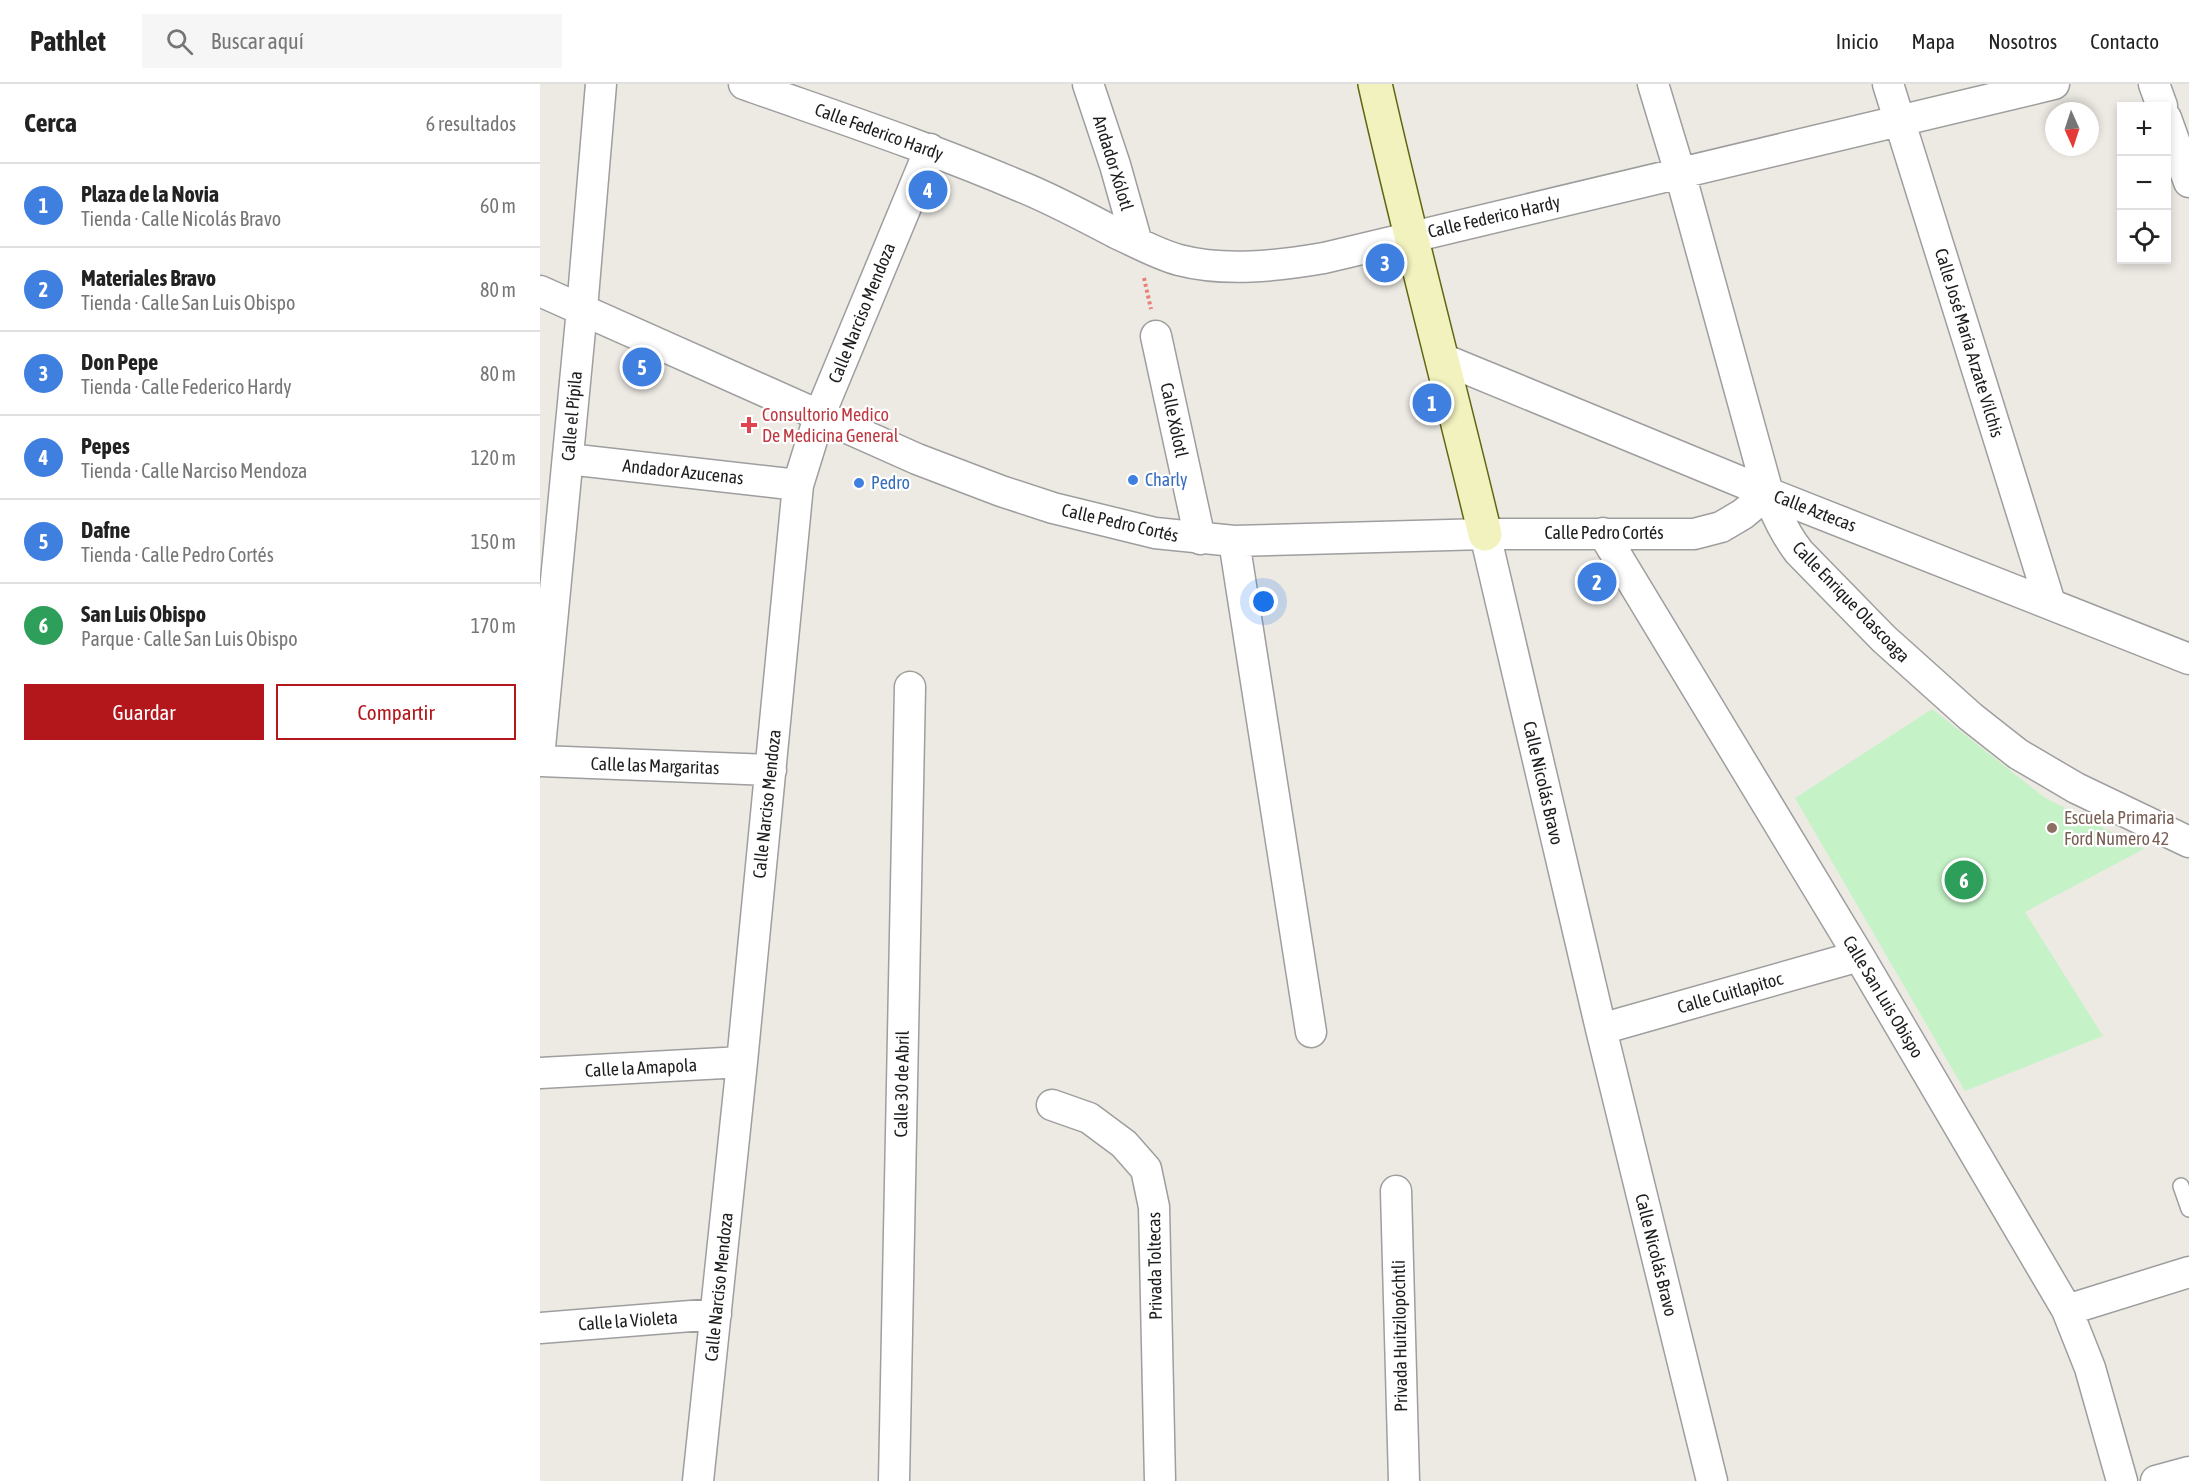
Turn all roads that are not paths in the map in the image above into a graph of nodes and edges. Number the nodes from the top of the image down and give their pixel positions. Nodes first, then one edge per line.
1 (601, 84) edge
2 (744, 84) edge
3 (1088, 84) edge
4 (1375, 84) edge
5 (1653, 84) edge
6 (1888, 84) edge
7 (2054, 84) edge
8 (2154, 84) edge
9 (2161, 102) edge
10 (1899, 120) junction
11 (2171, 132) edge
12 (930, 149) junction
13 (1680, 173) junction
14 (2189, 182) edge
15 (1410, 237) junction
16 (1137, 243) junction
17 (540, 291) edge
18 (582, 309) junction
19 (1156, 336) road end
20 (1443, 359) junction
21 (820, 414) junction
22 (568, 459) junction
23 (798, 485) junction
24 (1768, 493) junction
25 (1603, 532) junction
26 (1485, 534) junction
27 (1200, 539) junction
28 (1234, 541) junction
29 (2050, 603) junction
30 (2189, 659) edge
31 (910, 687) dead end
32 (540, 747) edge
33 (540, 761) edge
34 (771, 770) junction
35 (2189, 842) edge
36 (1859, 956) junction
37 (1601, 1029) junction
38 (1311, 1032) dead end
39 (742, 1062) junction
40 (540, 1073) edge
41 (1052, 1105) dead end
42 (2181, 1186) dead end
43 (1396, 1191) dead end
44 (2189, 1209) edge
45 (2189, 1272) edge
46 (2067, 1310) junction
47 (716, 1314) junction
48 (540, 1328) edge
49 (2189, 1472) edge
50 (698, 1481) edge
51 (894, 1481) edge
52 (1160, 1481) edge
53 (1404, 1481) edge
54 (1712, 1481) edge
55 (2122, 1481) edge
56 (2156, 1481) edge

1 - 18 street, Calle el Pípila
2 - 12 street, Calle Federico Hardy
3 - 16 street, Andador Xólotl
4 - 15 street, Calle Nicolás Bravo
5 - 13 street, Calle Enrique Olascoaga
6 - 10 street, Calle José María Arzate Vilchis
7 - 10 street, Calle Federico Hardy
8 - 9 street
10 - 13 street, Calle Federico Hardy
10 - 29 street, Calle José María Arzate Vilchis
11 - 14 street
12 - 16 street, Calle Federico Hardy
12 - 21 street, Calle Narciso Mendoza
13 - 15 street, Calle Federico Hardy
13 - 24 street, Calle Enrique Olascoaga
15 - 16 street, Calle Federico Hardy
15 - 20 street, Calle Nicolás Bravo
17 - 18 street, Calle Pedro Cortés
18 - 21 street, Calle Pedro Cortés
18 - 22 street, Calle el Pípila
19 - 27 street, Calle Xólotl
20 - 24 street, Calle Aztecas
20 - 26 street, Calle Nicolás Bravo
21 - 23 street, Calle Narciso Mendoza
21 - 27 street, Calle Pedro Cortés
22 - 23 street, Andador Azucenas
22 - 32 street, Calle el Pípila
23 - 34 street, Calle Narciso Mendoza
24 - 25 street, Calle Pedro Cortés
24 - 29 street, Calle Aztecas
24 - 35 street, Calle Enrique Olascoaga
25 - 26 street, Calle Pedro Cortés
25 - 36 street, Calle San Luis Obispo
26 - 28 street, Calle Pedro Cortés
26 - 37 street, Calle Nicolás Bravo
27 - 28 street, Calle Pedro Cortés
28 - 38 street
29 - 30 street, Calle Aztecas
31 - 51 street, Calle 30 de Abril
33 - 34 street, Calle las Margaritas
34 - 39 street, Calle Narciso Mendoza
36 - 37 street, Calle Cuitlapitoc
36 - 46 street, Calle San Luis Obispo
37 - 54 street, Calle Nicolás Bravo
39 - 40 street, Calle la Amapola
39 - 47 street, Calle Narciso Mendoza
41 - 52 street, Privada Toltecas
42 - 44 lane
43 - 53 street, Privada Huitzilopóchtli
45 - 46 street
46 - 55 street, Calle San Luis Obispo
47 - 48 street, Calle la Violeta
47 - 50 street, Calle Narciso Mendoza
49 - 56 street

